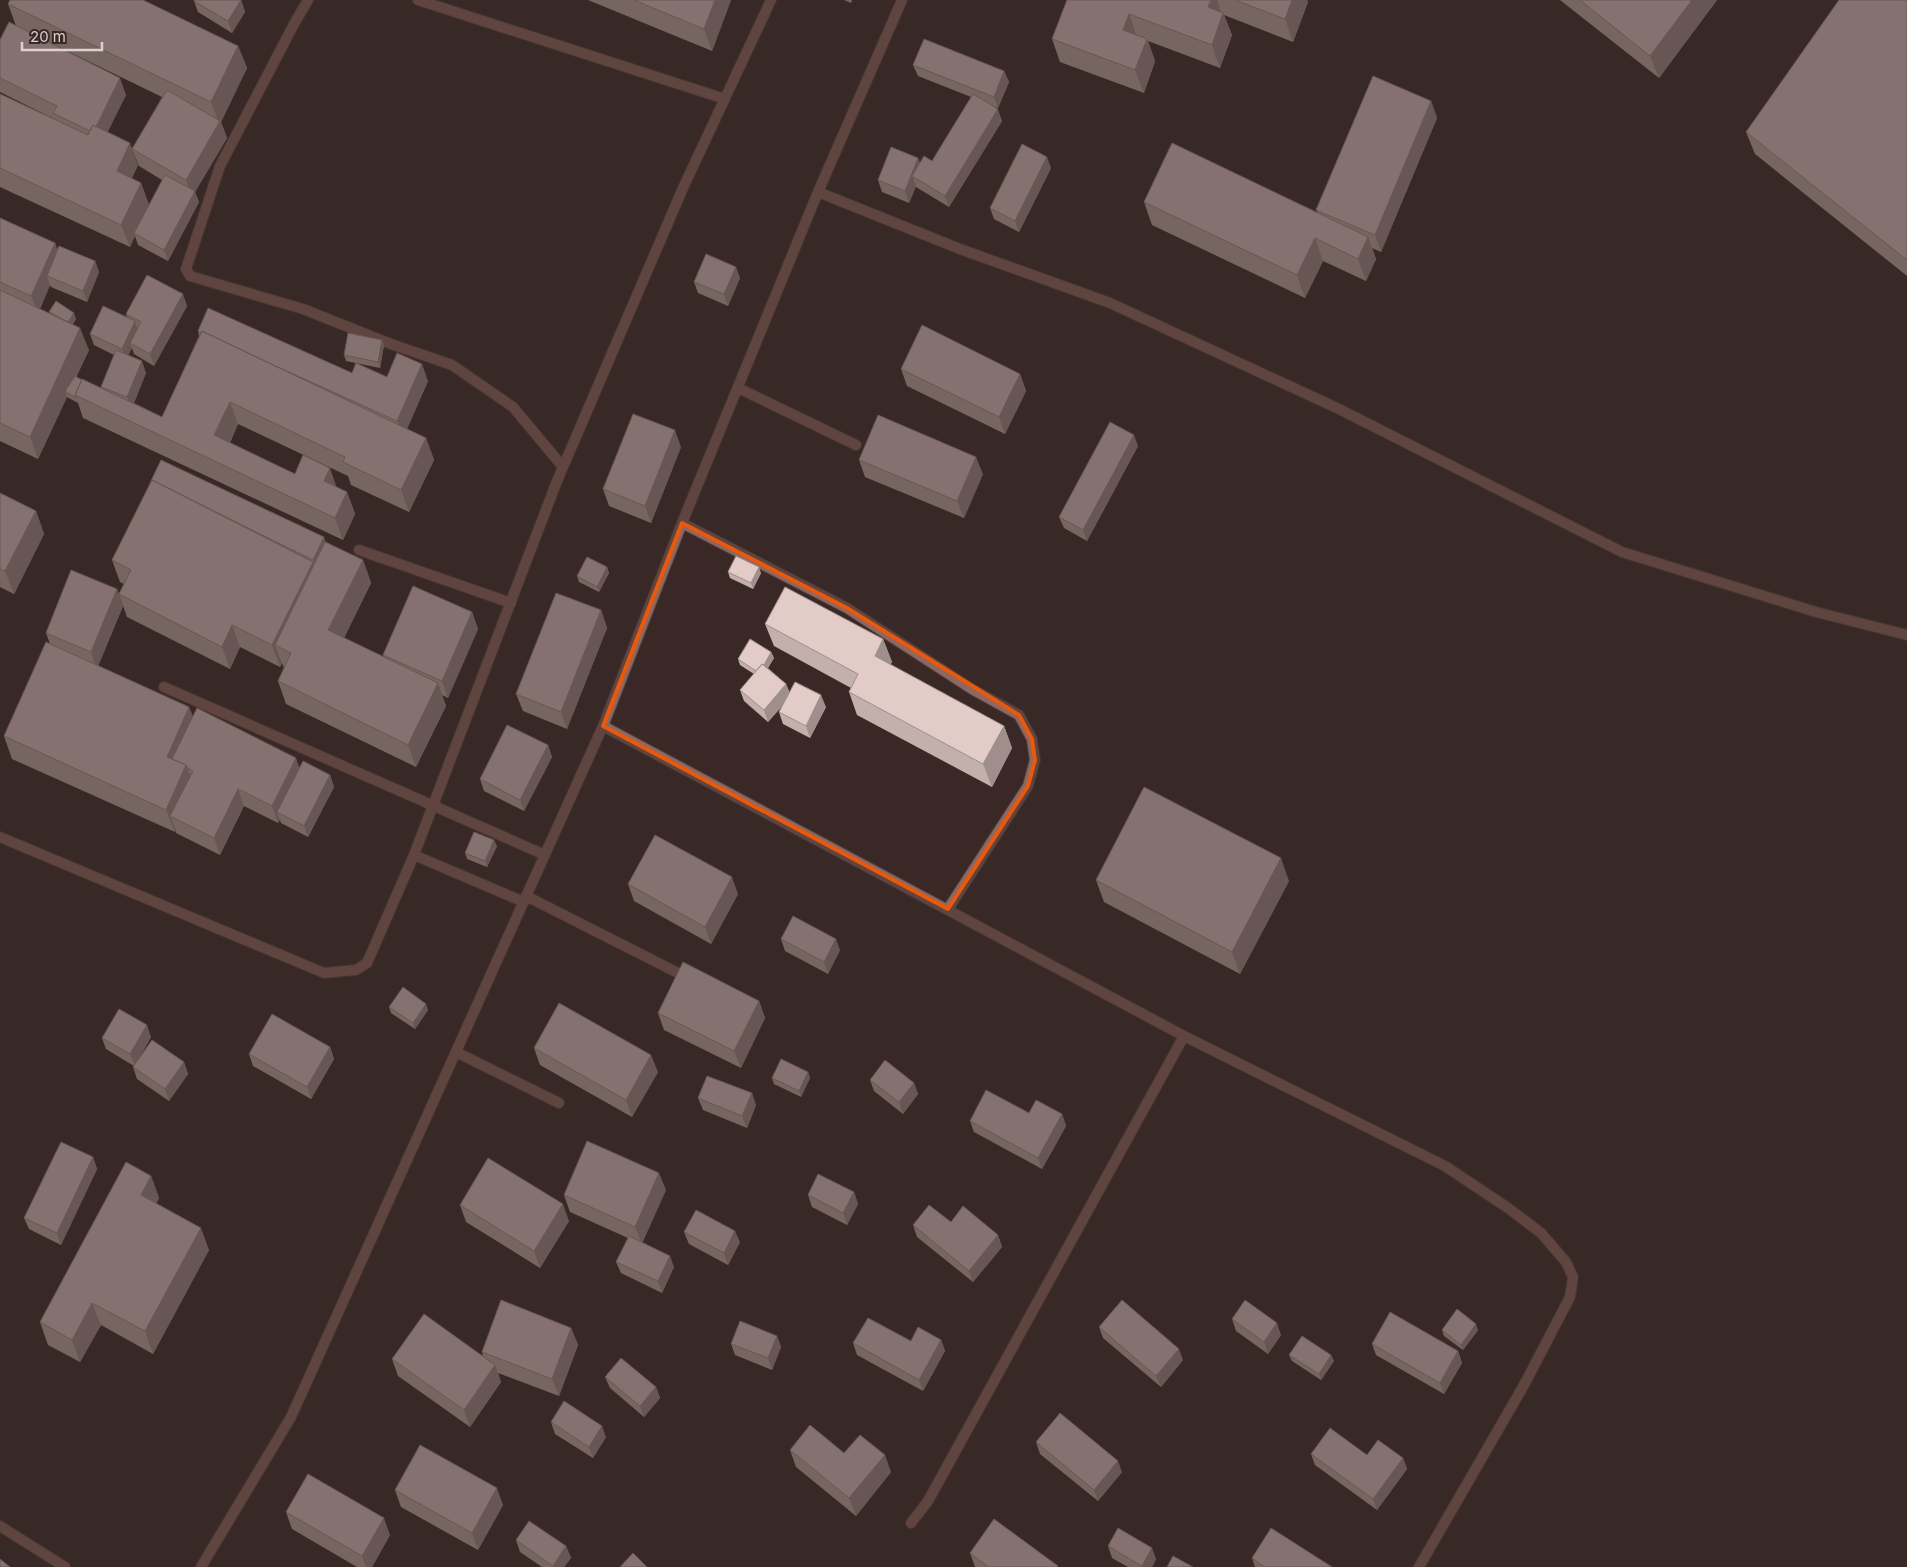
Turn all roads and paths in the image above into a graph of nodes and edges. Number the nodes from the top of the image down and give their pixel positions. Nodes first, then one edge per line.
1 (308, 0) edge
2 (418, 0) edge
3 (771, 0) edge
4 (902, 0) edge
5 (725, 99) junction
6 (818, 192) junction
7 (738, 388) junction
8 (856, 445) dead end
9 (563, 467) junction
10 (682, 523) junction
11 (359, 550) dead end
12 (511, 603) junction
13 (1907, 635) edge
14 (164, 687) dead end
15 (603, 726) junction
16 (433, 805) junction
17 (0, 837) edge
18 (414, 854) junction
19 (545, 855) junction
20 (525, 899) junction
21 (948, 909) junction
22 (700, 983) edge
23 (1184, 1036) junction
24 (456, 1052) junction
25 (559, 1103) dead end
26 (911, 1523) dead end
27 (0, 1526) edge
28 (65, 1567) edge
29 (202, 1567) edge
30 (1419, 1567) edge

1 - 9 street
2 - 5 street
3 - 5 street
4 - 6 street
5 - 9 street
6 - 7 street
6 - 13 street
7 - 8 street
7 - 10 street
9 - 12 street
10 - 15 street
10 - 21 street
11 - 12 street
12 - 16 street
14 - 16 street
15 - 19 street
15 - 21 street
16 - 18 street
16 - 19 street
17 - 18 street
18 - 20 street
19 - 20 street
20 - 22 street
20 - 24 street
21 - 23 street
23 - 26 street
23 - 30 street
24 - 25 street
24 - 29 street
27 - 28 street

